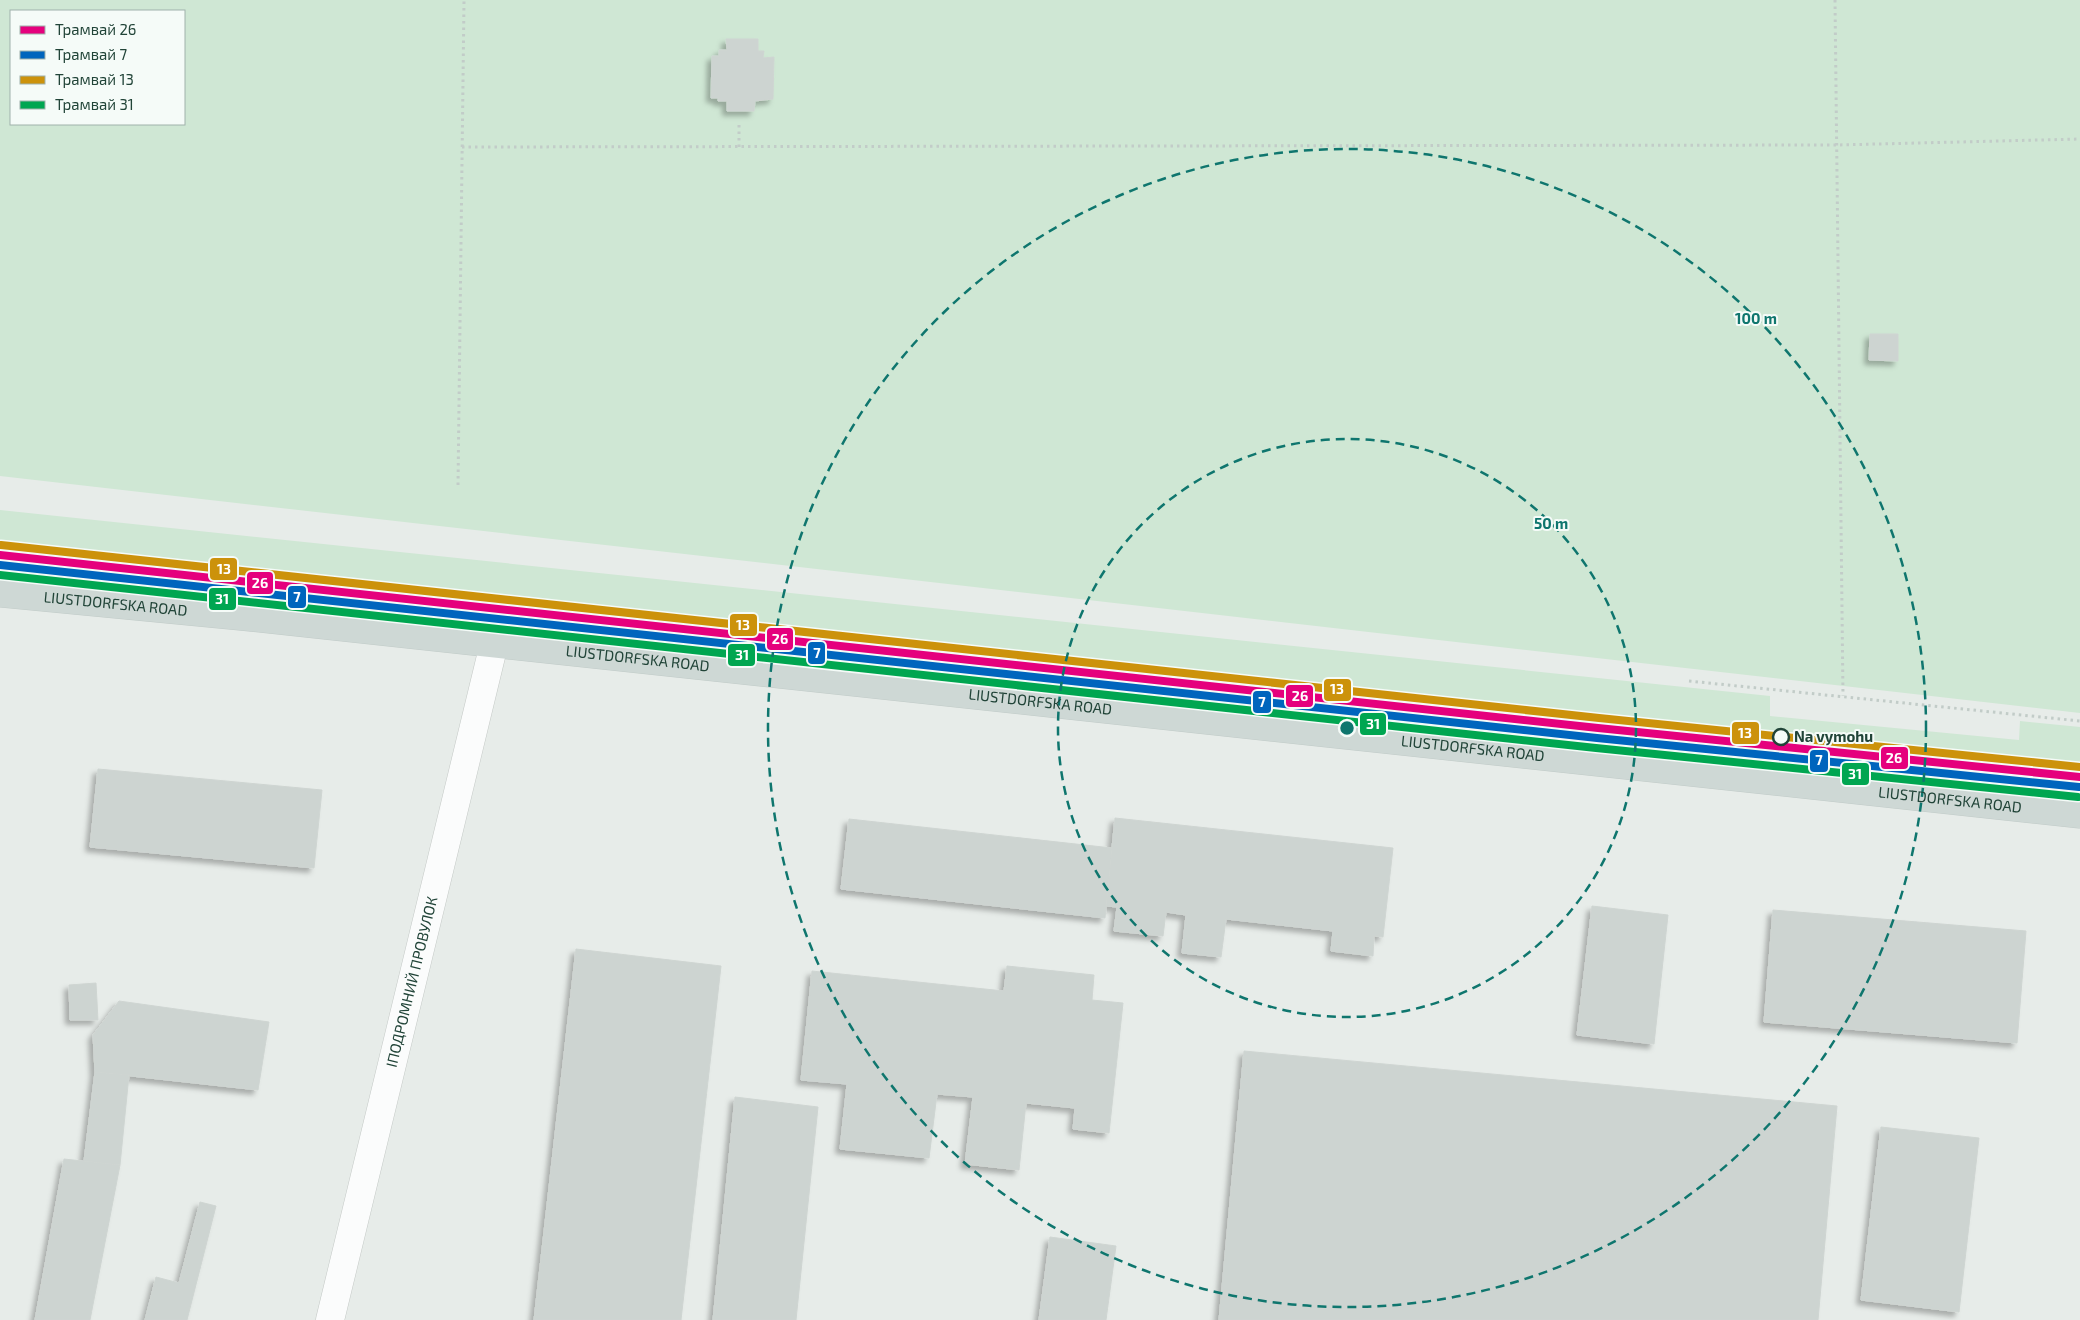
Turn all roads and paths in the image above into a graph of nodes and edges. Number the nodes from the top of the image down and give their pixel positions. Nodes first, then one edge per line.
1 (464, 0) edge
2 (1836, 0) edge
3 (739, 124) dead end
4 (2080, 140) edge
5 (1837, 145) junction
6 (462, 147) junction
7 (739, 147) junction
8 (458, 485) dead end
9 (0, 593) edge
10 (494, 644) junction
11 (1689, 681) dead end
12 (1843, 696) junction
13 (2080, 721) edge
14 (2080, 814) edge
15 (330, 1320) edge

1 - 6 path
2 - 5 path
3 - 7 path
4 - 5 path
5 - 7 path
5 - 12 path
6 - 7 path
6 - 8 path
9 - 10 main road, LIUSTDORFSKA ROAD
10 - 14 main road, LIUSTDORFSKA ROAD
10 - 15 street, ІПОДРОМНИЙ ПРОВУЛОК
11 - 12 path
12 - 13 path

